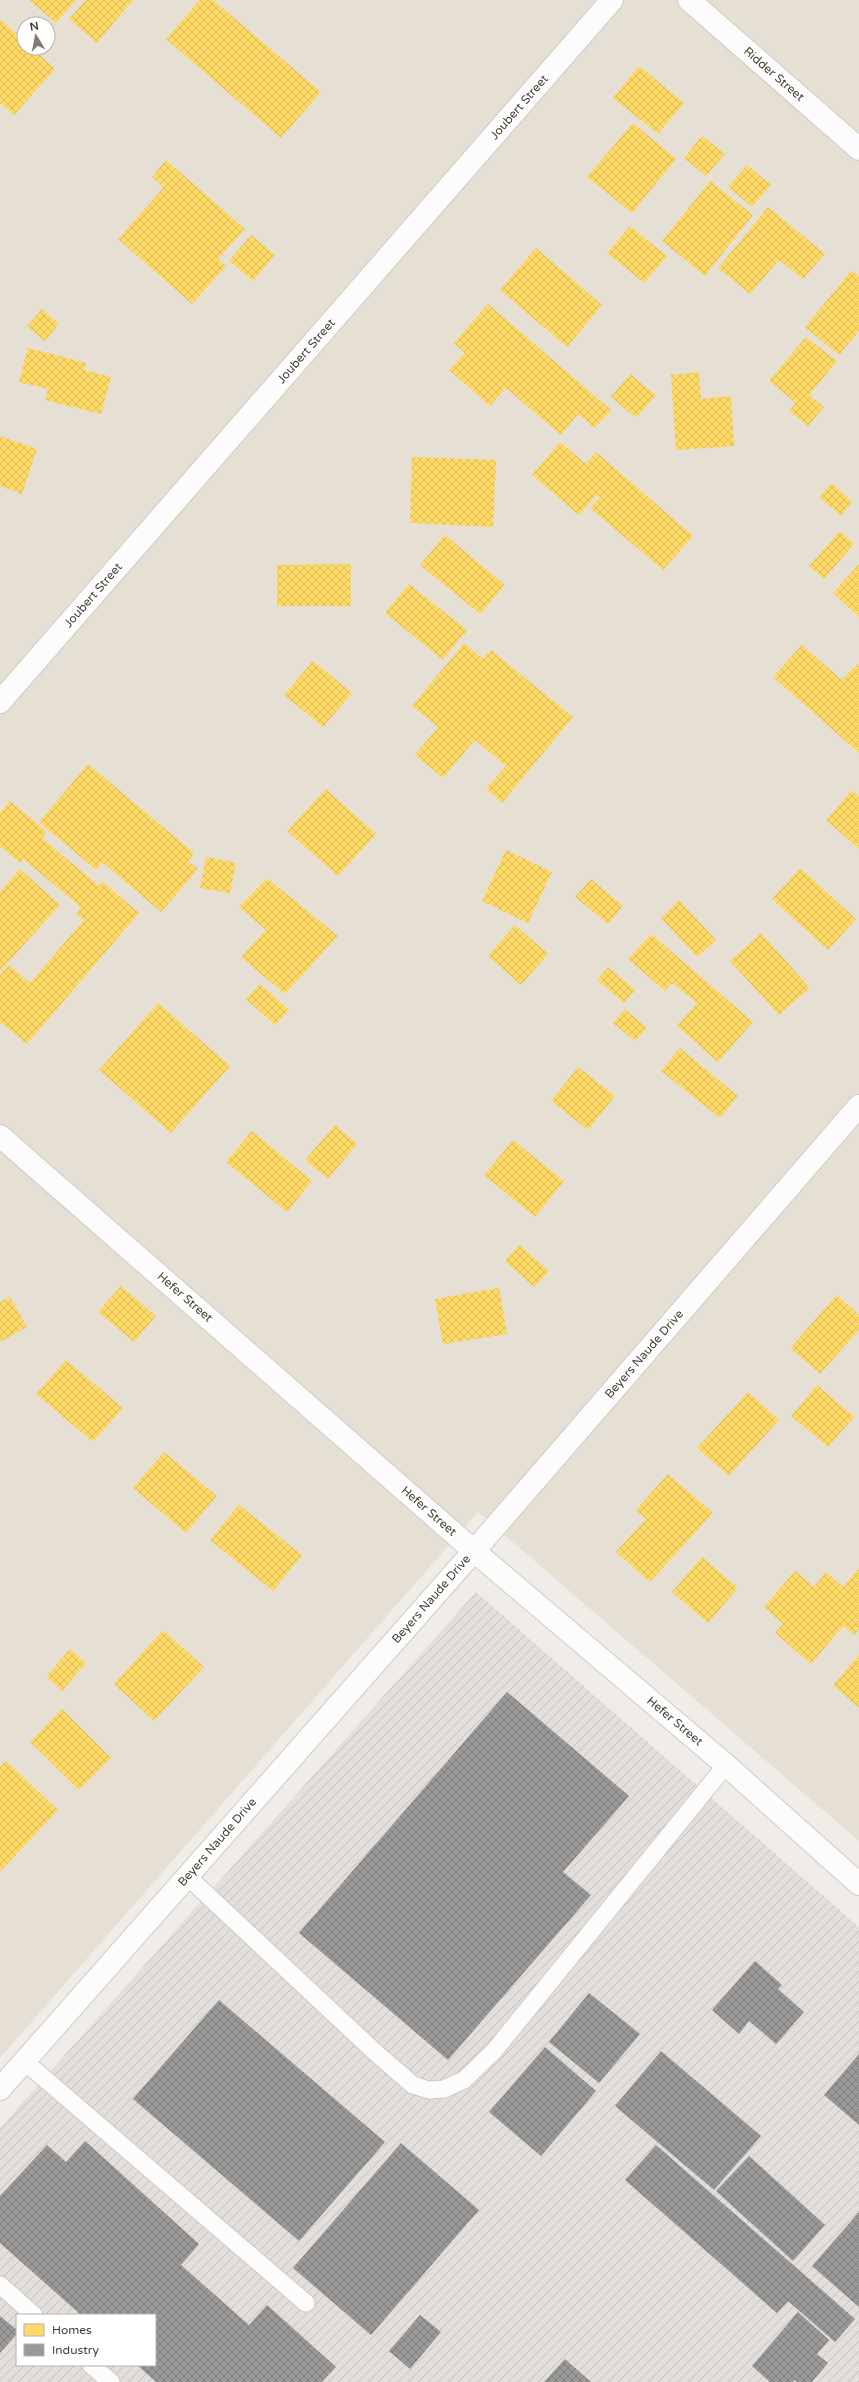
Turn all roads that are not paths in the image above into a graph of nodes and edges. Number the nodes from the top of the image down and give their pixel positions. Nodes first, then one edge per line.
1 (612, 0) edge
2 (689, 0) edge
3 (859, 148) edge
4 (0, 702) edge
5 (859, 1106) edge
6 (0, 1136) edge
7 (474, 1551) junction
8 (726, 1765) junction
9 (187, 1876) junction
10 (859, 1884) edge
11 (24, 2061) junction
12 (0, 2089) edge
13 (0, 2285) edge
14 (306, 2303) dead end
15 (33, 2314) edge
16 (92, 2366) edge
17 (111, 2382) edge

1 - 4 street, Joubert Street
2 - 3 street, Ridder Street
5 - 7 street, Beyers Naude Drive
6 - 7 street, Hefer Street
7 - 8 street, Hefer Street
7 - 9 street, Beyers Naude Drive
8 - 9 lane
8 - 10 street, Hefer Street
9 - 11 street, Beyers Naude Drive
11 - 12 street, Beyers Naude Drive
11 - 14 lane
13 - 15 lane
16 - 17 lane

